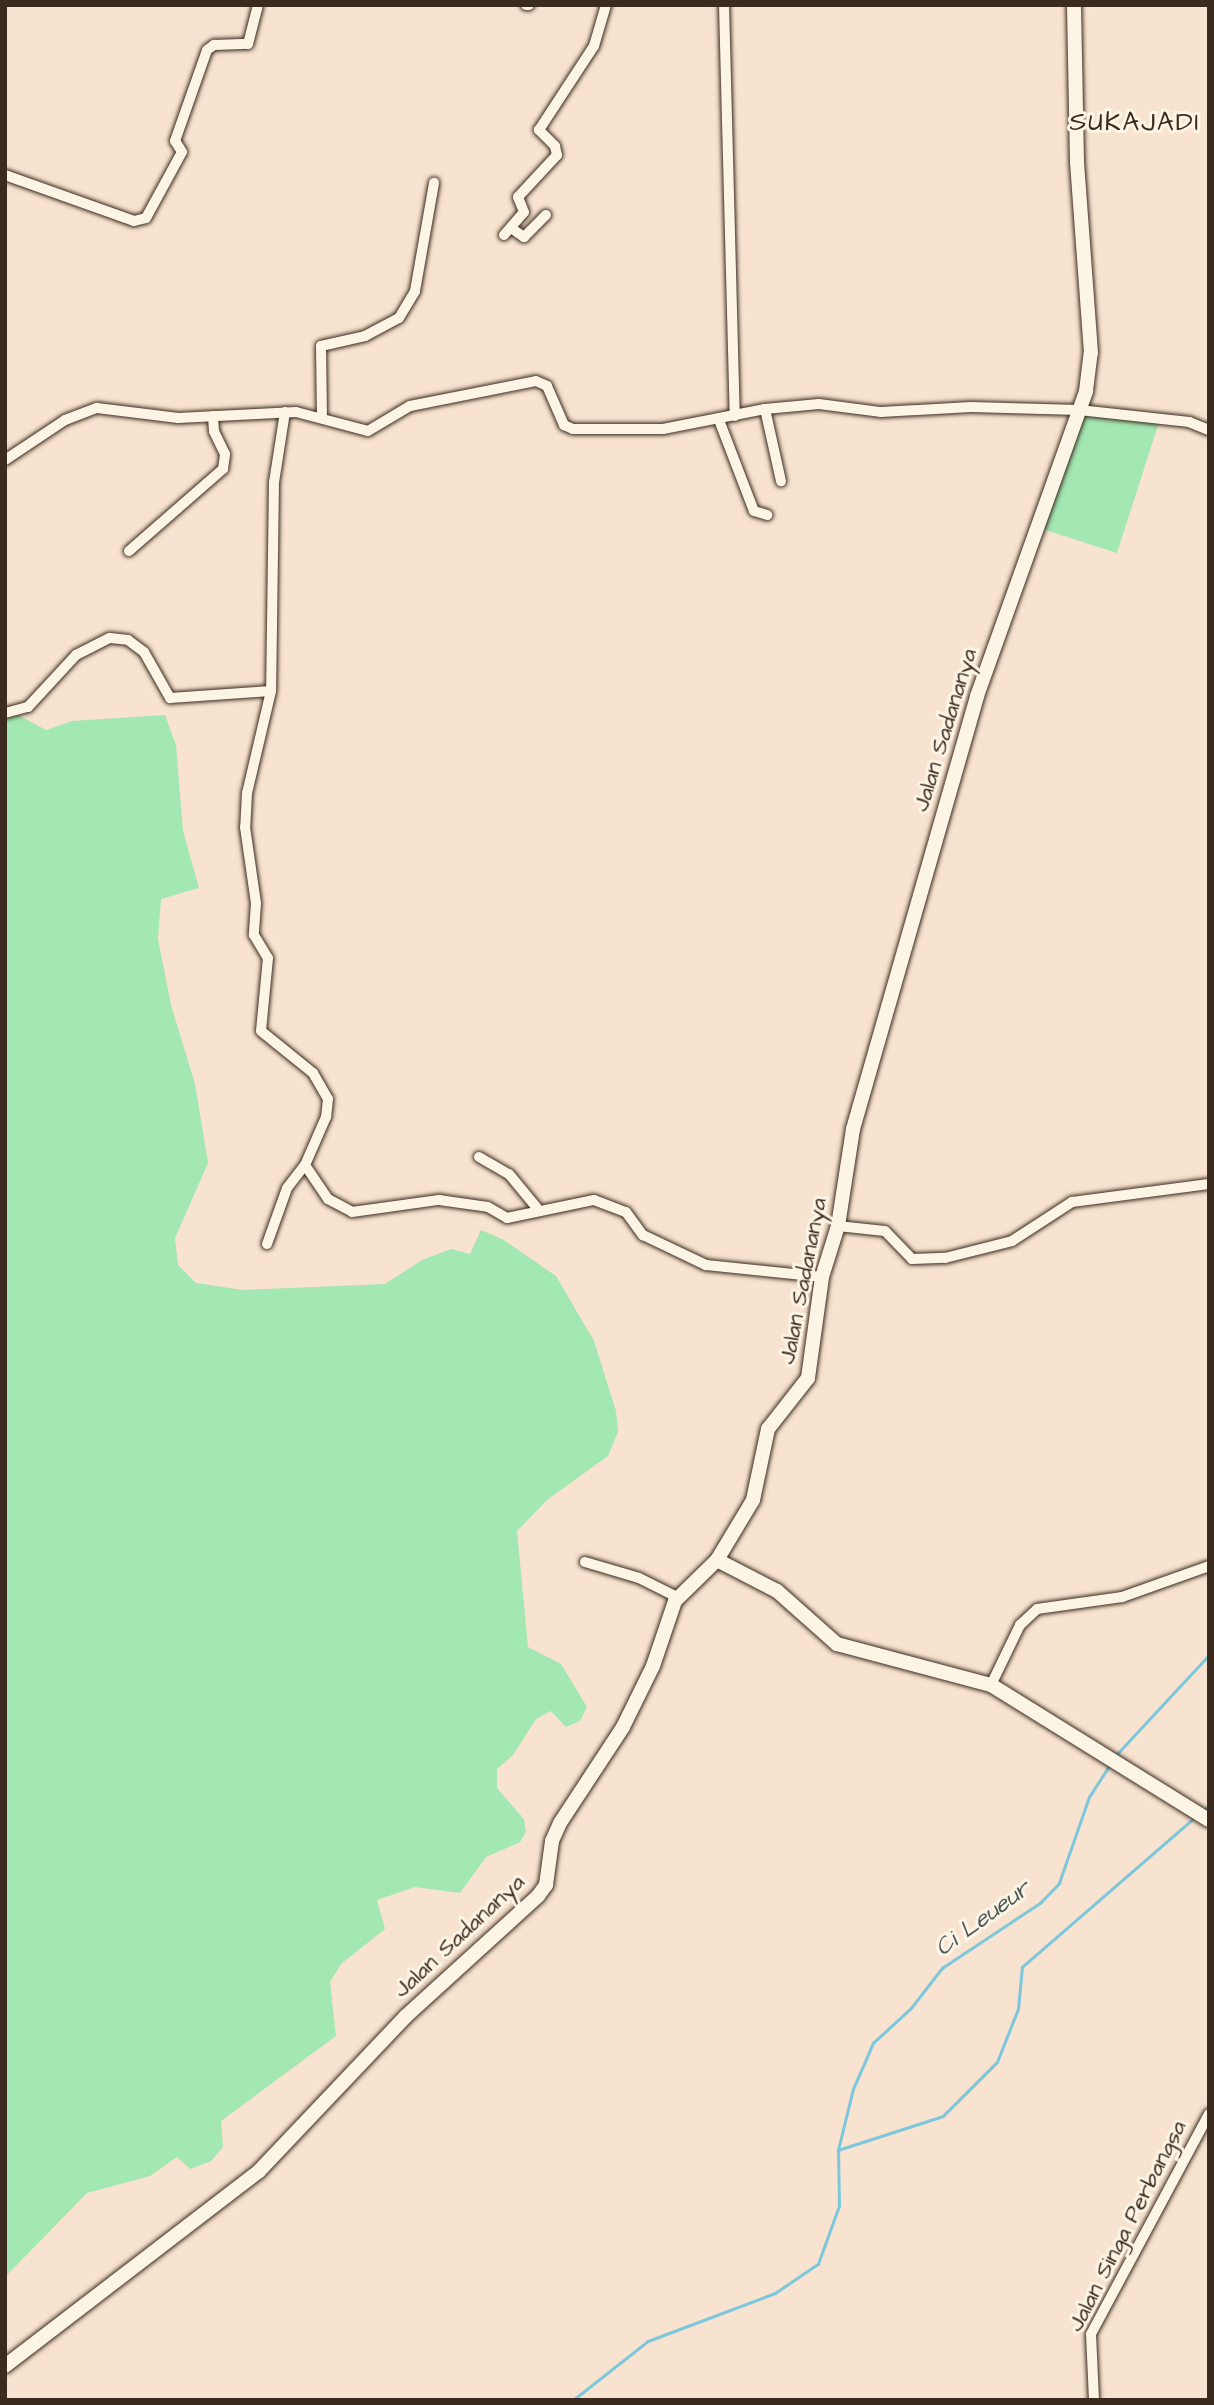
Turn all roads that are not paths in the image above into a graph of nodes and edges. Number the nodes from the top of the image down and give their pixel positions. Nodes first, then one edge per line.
1 (258, 5) edge
2 (606, 5) edge
3 (724, 5) edge
4 (1074, 5) edge
5 (5, 175) edge
6 (434, 183) dead end
7 (546, 215) dead end
8 (765, 409) junction
9 (1079, 411) junction
10 (285, 412) junction
11 (213, 416) junction
12 (735, 416) junction
13 (322, 418) junction
14 (719, 420) junction
15 (1209, 430) edge
16 (5, 460) edge
17 (781, 481) dead end
18 (767, 515) dead end
19 (129, 551) dead end
20 (271, 691) junction
21 (5, 713) edge
22 (479, 1157) dead end
23 (305, 1165) junction
24 (1209, 1184) edge
25 (537, 1208) junction
26 (838, 1226) junction
27 (267, 1244) dead end
28 (822, 1277) junction
29 (717, 1560) junction
30 (585, 1562) dead end
31 (1209, 1566) edge
32 (677, 1597) junction
33 (991, 1685) junction
34 (1205, 1818) edge
35 (1209, 2114) edge
36 (5, 2366) edge
37 (1094, 2400) edge

1 - 5 street
2 - 7 street
3 - 12 street
4 - 9 street, Jalan Sadananya
6 - 13 street
8 - 9 street
8 - 12 street
8 - 17 street
9 - 15 street
9 - 26 street, Jalan Sadananya
10 - 11 street
10 - 13 street
10 - 20 street
11 - 16 street
11 - 19 street
12 - 14 street
13 - 14 street
14 - 18 street
20 - 21 street
20 - 23 street
22 - 25 street
23 - 25 street
23 - 27 street
24 - 26 street
25 - 28 street
26 - 28 street, Jalan Sadananya
28 - 29 street, Jalan Sadananya
29 - 32 street, Jalan Sadananya
29 - 33 street
30 - 32 street
31 - 33 street
32 - 36 street, Jalan Sadananya
33 - 34 street
35 - 37 street, Jalan Singa Perbangsa

